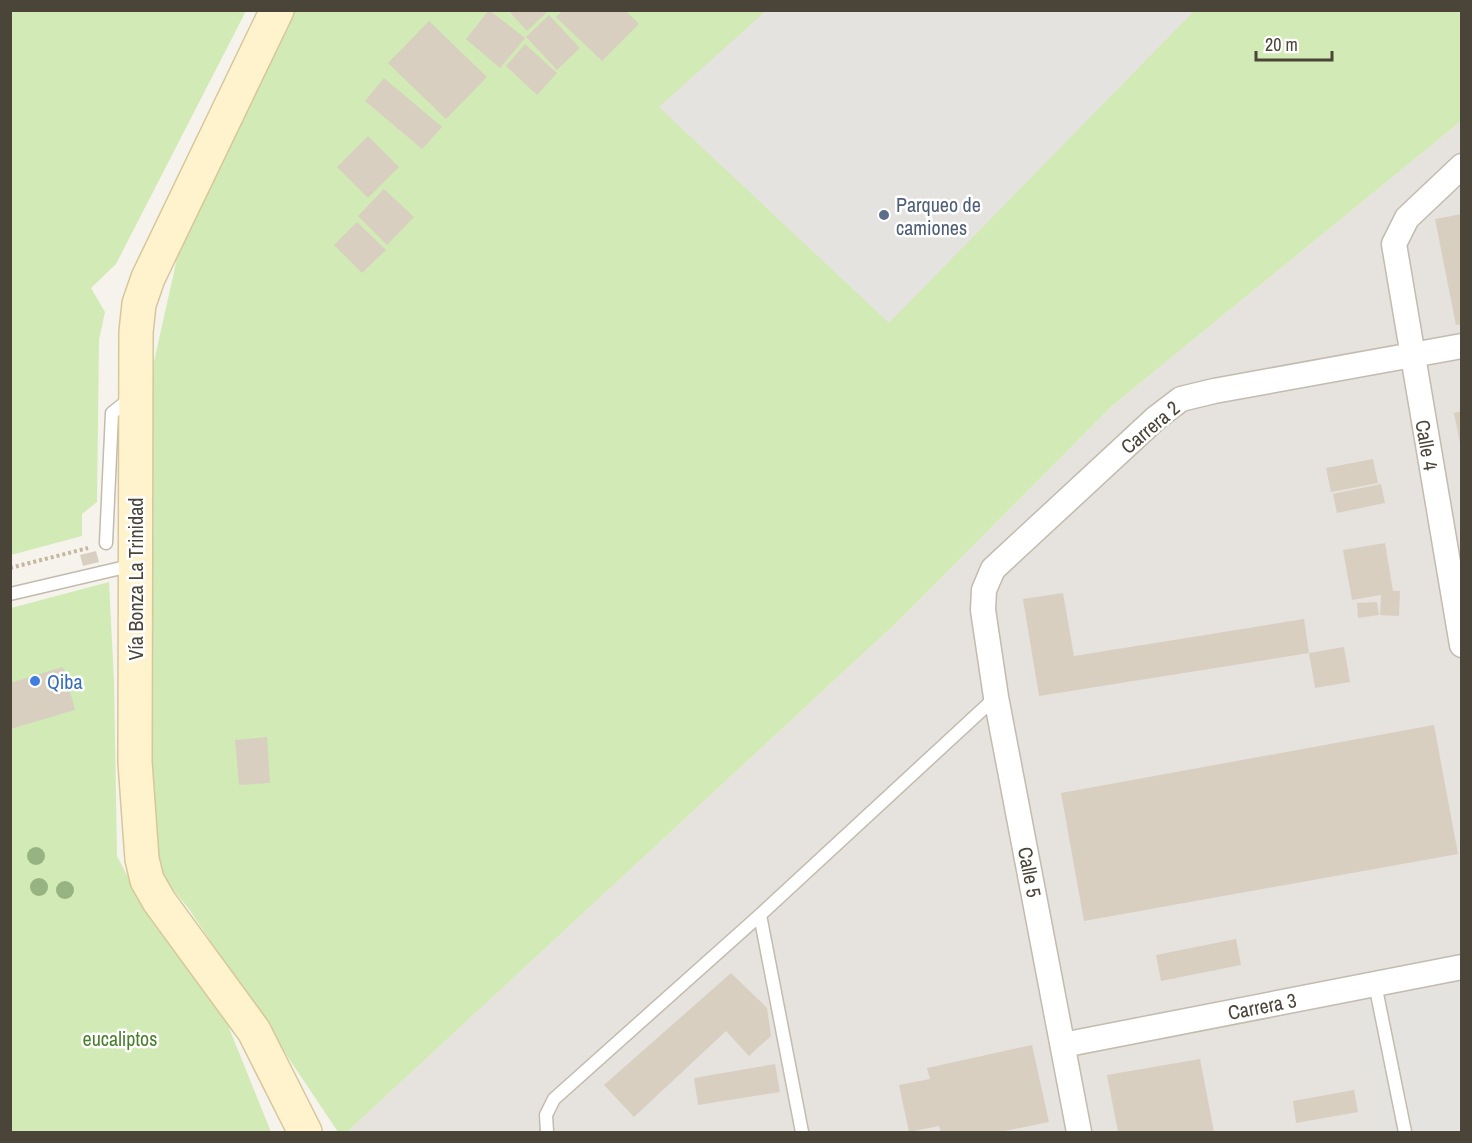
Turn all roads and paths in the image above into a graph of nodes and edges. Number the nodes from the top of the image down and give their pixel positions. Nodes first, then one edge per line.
1 (277, 10) edge
2 (1461, 166) edge
3 (1461, 346) edge
4 (1411, 354) junction
5 (135, 394) junction
6 (106, 543) dead end
7 (85, 548) dead end
8 (135, 564) junction
9 (10, 568) edge
10 (10, 594) edge
11 (983, 610) joint
12 (1461, 645) edge
13 (996, 697) junction
14 (760, 915) junction
15 (1461, 967) edge
16 (1375, 984) junction
17 (1063, 1045) junction
18 (305, 1132) edge
19 (547, 1132) edge
20 (802, 1132) edge
21 (1079, 1132) edge
22 (1405, 1132) edge

1 - 5 street, Vía Bonza La Trinidad
2 - 4 street, Calle 4
3 - 4 street, Carrera 2
4 - 11 street, Carrera 2
4 - 12 street, Calle 4
5 - 6 lane
5 - 8 street, Vía Bonza La Trinidad
7 - 9 path
8 - 10 lane
8 - 18 street, Vía Bonza La Trinidad
11 - 13 street, Calle 5
13 - 14 lane
13 - 17 street, Calle 5
14 - 19 lane
14 - 20 lane
15 - 16 street, Carrera 3
16 - 17 street, Carrera 3
16 - 22 lane
17 - 21 street, Calle 5

